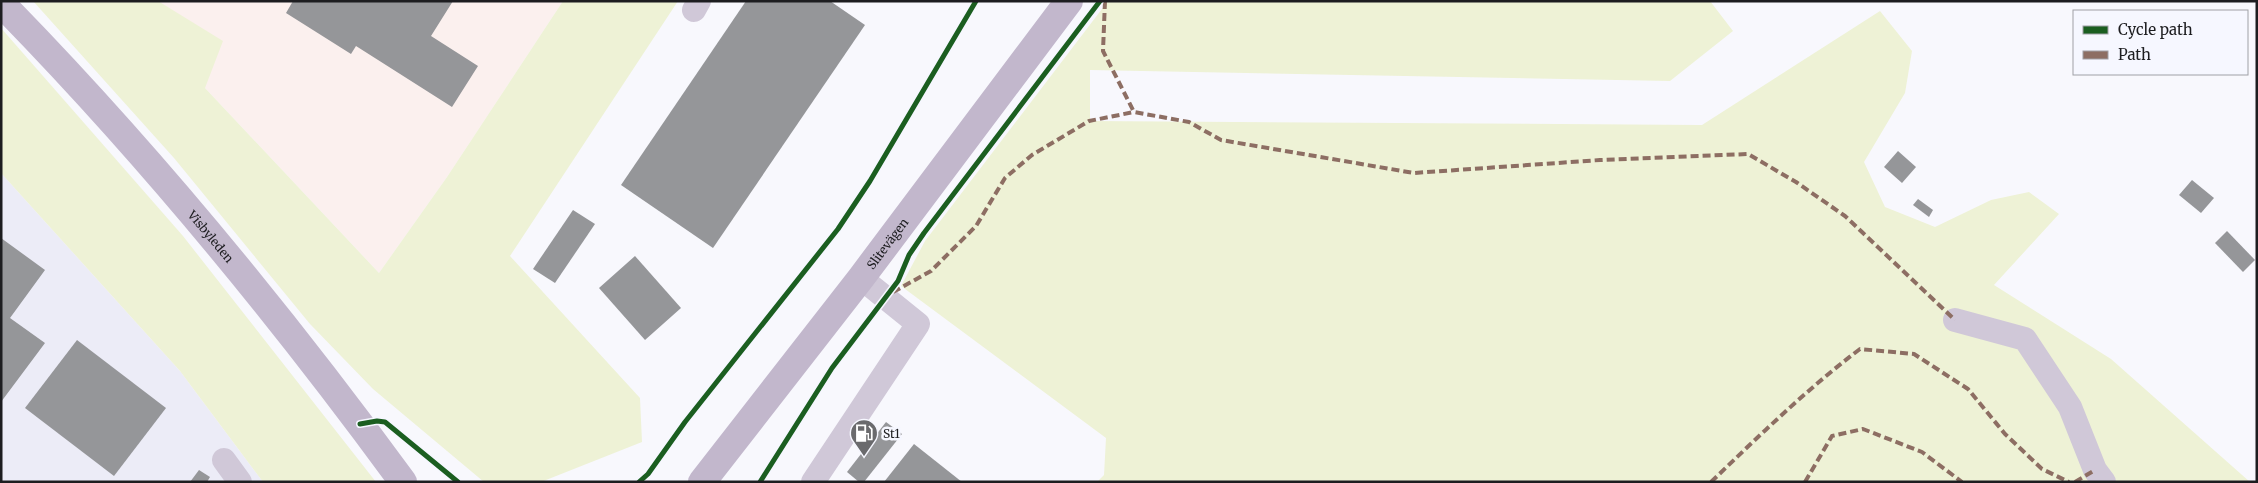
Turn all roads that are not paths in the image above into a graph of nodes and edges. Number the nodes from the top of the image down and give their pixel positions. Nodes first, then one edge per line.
1 (1068, 1) edge
2 (1, 3) edge
3 (861, 278) junction
4 (1955, 320) dead end
5 (224, 460) dead end
6 (240, 482) edge
7 (403, 482) edge
8 (702, 482) edge
9 (813, 482) edge
10 (2104, 482) edge

1 - 3 main road, Slitevägen
2 - 7 main road, Visbyleden
3 - 8 main road, Slitevägen
3 - 9 lane
4 - 10 lane
5 - 6 lane

